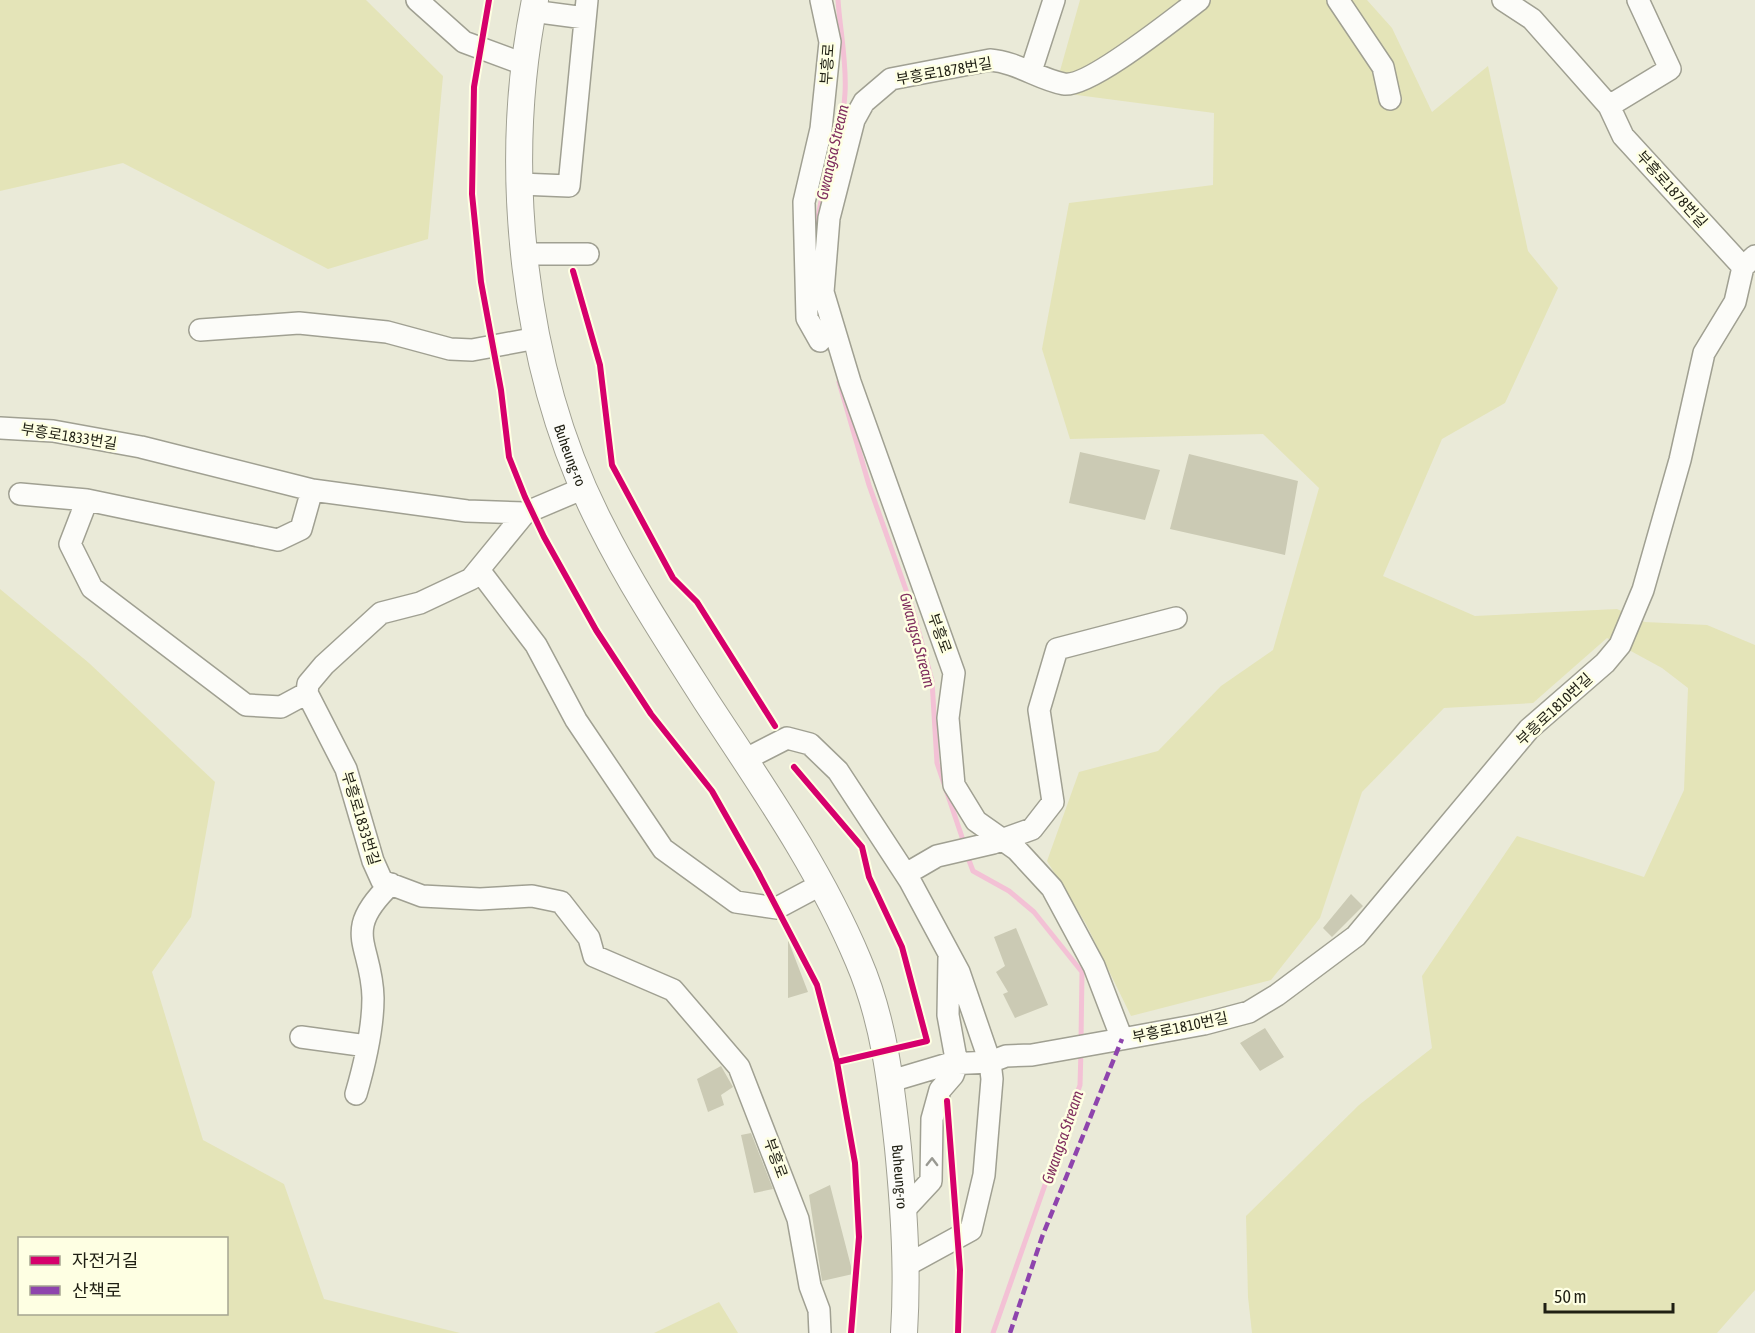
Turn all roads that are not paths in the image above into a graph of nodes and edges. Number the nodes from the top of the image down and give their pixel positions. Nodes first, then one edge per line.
1 (417, 0) edge
2 (821, 0) edge
3 (1054, 0) edge
4 (1199, 0) edge
5 (1338, 0) edge
6 (1504, 0) edge
7 (1641, 1) edge
8 (533, 5) edge
9 (586, 9) edge
10 (525, 65) junction
11 (1031, 71) junction
12 (1390, 99) dead end
13 (1609, 106) junction
14 (824, 129) junction
15 (850, 131) junction
16 (520, 184) junction
17 (524, 254) junction
18 (588, 254) dead end
19 (1749, 262) edge
20 (200, 330) dead end
21 (537, 338) junction
22 (820, 342) dead end
23 (850, 382) joint
24 (0, 428) edge
25 (584, 488) junction
26 (312, 490) junction
27 (20, 494) dead end
28 (87, 500) junction
29 (519, 521) junction
30 (482, 567) junction
31 (1176, 618) dead end
32 (308, 693) junction
33 (746, 759) junction
34 (998, 841) junction
35 (906, 874) junction
36 (391, 884) junction
37 (822, 884) junction
38 (949, 954) junction
39 (301, 1037) dead end
40 (1114, 1041) junction
41 (367, 1046) junction
42 (990, 1062) junction
43 (957, 1064) junction
44 (891, 1081) junction
45 (356, 1094) dead end
46 (904, 1210) junction
47 (907, 1265) junction
48 (820, 1333) edge
49 (904, 1333) edge

1 - 10 street
2 - 14 street, 부흥로
3 - 11 street
4 - 11 street, 부흥로1878번길
5 - 12 street
6 - 13 street, 부흥로1878번길
7 - 13 street
8 - 9 street
8 - 10 main road, Buheung-ro
9 - 16 street
10 - 16 main road, Buheung-ro
11 - 15 street, 부흥로1878번길
13 - 19 street, 부흥로1878번길
14 - 15 street
14 - 22 street, 부흥로
15 - 23 street, 부흥로1878번길
16 - 17 main road, Buheung-ro
17 - 18 street
17 - 21 main road, Buheung-ro
19 - 40 street, 부흥로1810번길
20 - 21 street
21 - 25 main road, Buheung-ro
23 - 34 street, 부흥로
24 - 26 street, 부흥로1833번길
25 - 29 street, 부흥로1833번길
25 - 33 main road, Buheung-ro
26 - 28 street
26 - 29 street, 부흥로1833번길
27 - 28 street
28 - 32 street
29 - 30 street
30 - 32 street
30 - 37 street
31 - 34 street
32 - 36 street, 부흥로1833번길
33 - 35 street
33 - 37 main road, Buheung-ro
34 - 35 street
34 - 40 street, 부흥로
35 - 38 street
36 - 41 street
36 - 48 street, 부흥로
37 - 44 main road
38 - 42 street
38 - 43 street
39 - 41 street
40 - 42 street, 부흥로1810번길
41 - 45 street
42 - 43 street
42 - 47 street
43 - 44 street
46 -> 43 street
44 - 46 main road, Buheung-ro
46 - 47 main road, Buheung-ro
47 - 49 main road, Buheung-ro

